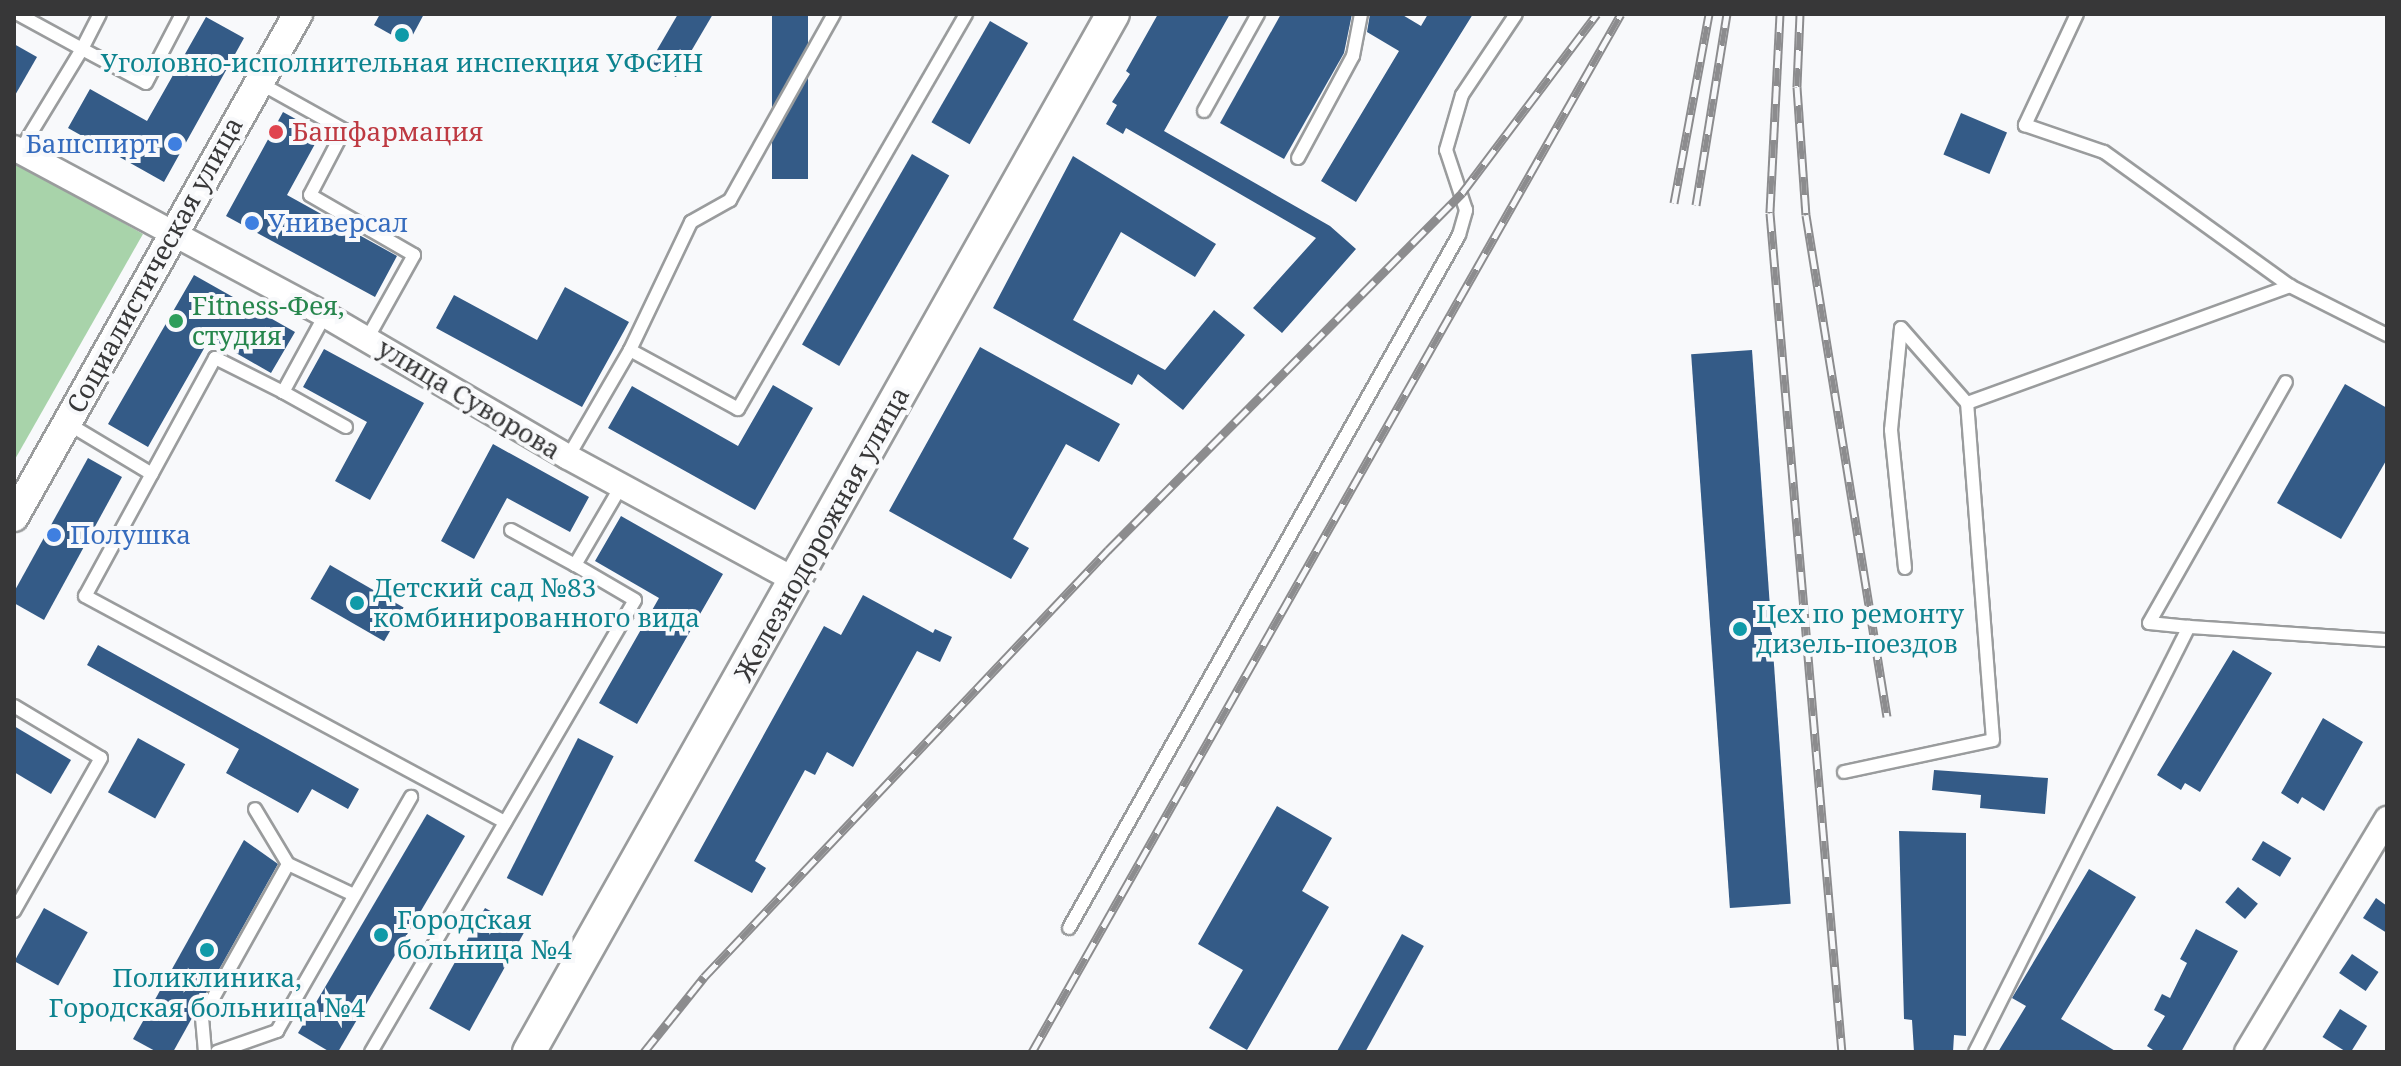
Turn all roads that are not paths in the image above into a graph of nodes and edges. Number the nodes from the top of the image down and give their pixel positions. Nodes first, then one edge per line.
1 (18, 14) edge
2 (100, 14) edge
3 (182, 14) edge
4 (298, 14) edge
5 (834, 14) edge
6 (966, 14) edge
7 (1113, 14) edge
8 (1258, 14) edge
9 (1361, 14) edge
10 (1516, 14) edge
11 (2077, 14) edge
12 (82, 49) junction
13 (258, 82) junction
14 (1204, 111) dead end
15 (17, 150) edge
16 (1298, 158) dead end
17 (170, 236) junction
18 (2290, 286) junction
19 (325, 315) junction
20 (2387, 335) edge
21 (367, 339) junction
22 (630, 350) junction
23 (2286, 382) dead end
24 (283, 392) junction
25 (1967, 403) junction
26 (67, 423) junction
27 (346, 427) dead end
28 (568, 457) junction
29 (152, 474) junction
30 (623, 483) junction
31 (17, 503) edge
32 (511, 530) dead end
33 (575, 565) junction
34 (1905, 568) dead end
35 (796, 581) junction
36 (2189, 627) junction
37 (2387, 640) edge
38 (14, 706) edge
39 (1844, 772) dead end
40 (411, 797) dead end
41 (255, 809) dead end
42 (2387, 819) edge
43 (505, 822) junction
44 (288, 864) junction
45 (354, 895) junction
46 (14, 911) edge
47 (1069, 928) dead end
48 (205, 1052) edge
49 (217, 1052) edge
50 (371, 1052) edge
51 (529, 1052) edge
52 (1975, 1052) edge
53 (2247, 1052) edge

1 - 12 lane
2 - 12 lane
3 - 12 lane
4 - 13 street, Социалистическая улица
5 - 22 lane
6 - 22 lane
7 - 35 main road, Железнодорожная улица
8 - 14 lane
9 - 16 lane
10 - 47 lane
11 - 18 lane
12 - 15 lane
13 - 17 street, Социалистическая улица
13 - 21 lane
15 - 17 street, улица Суворова
17 - 19 street, улица Суворова
17 - 26 street, Социалистическая улица
18 - 20 lane
18 - 25 lane
19 - 21 street, улица Суворова
19 - 24 lane
21 - 28 street, улица Суворова
22 - 28 lane
23 - 36 lane
24 - 27 lane
24 - 29 lane
25 - 34 lane
25 - 39 lane
26 - 29 lane
26 - 31 street, Социалистическая улица
28 - 30 street, улица Суворова
29 - 43 lane
30 - 33 lane
30 - 35 street, улица Суворова
32 - 33 lane
33 - 43 lane
35 - 51 main road, Железнодорожная улица
36 - 37 lane
36 - 52 lane
38 - 46 lane
40 - 45 lane
41 - 44 lane
42 - 53 street
43 - 50 lane
44 - 45 lane
44 - 48 lane
45 - 49 lane

